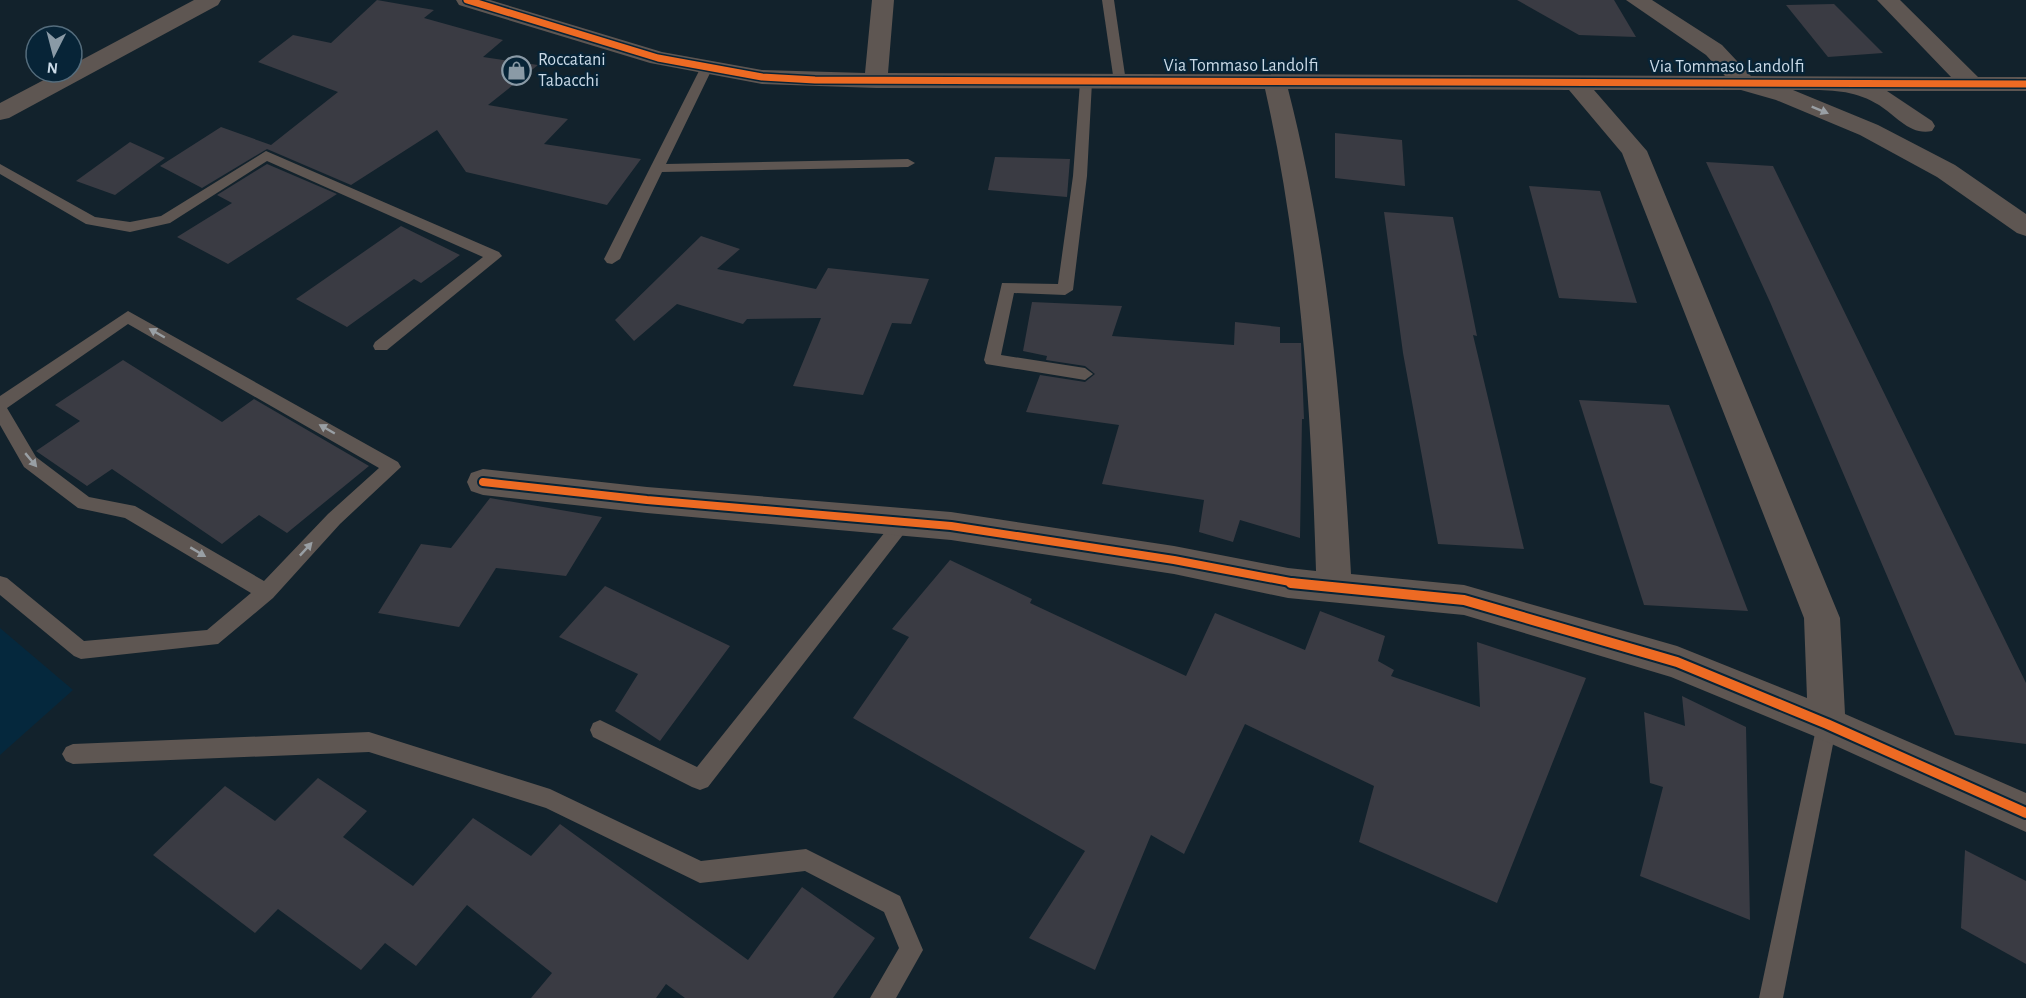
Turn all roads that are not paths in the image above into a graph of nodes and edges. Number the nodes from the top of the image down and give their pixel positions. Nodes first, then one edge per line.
1 (210, 0) edge
2 (883, 0) edge
3 (1108, 0) edge
4 (1637, 0) edge
5 (1888, 0) edge
6 (476, 1) edge
7 (706, 69) junction
8 (876, 81) junction
9 (1086, 82) junction
10 (1120, 82) junction
11 (1275, 82) junction
12 (1851, 82) junction
13 (1576, 83) junction
14 (1745, 84) junction
15 (1943, 84) junction
16 (1972, 84) junction
17 (2026, 84) edge
18 (0, 113) edge
19 (1923, 126) junction
20 (1869, 130) junction
21 (908, 163) dead end
22 (0, 168) edge
23 (657, 168) junction
24 (1946, 171) junction
25 (2026, 226) edge
26 (612, 259) dead end
27 (381, 346) dead end
28 (1085, 374) dead end
29 (0, 404) edge
30 (0, 411) edge
31 (483, 482) dead end
32 (903, 522) junction
33 (0, 584) edge
34 (1334, 587) junction
35 (266, 591) junction
36 (1827, 724) junction
37 (600, 730) dead end
38 (73, 754) dead end
39 (2026, 813) edge
40 (882, 998) edge
41 (1771, 998) edge

1 - 18 street
2 - 8 street
3 - 10 lane
4 - 14 street
5 - 16 street
6 - 7 street, Via Tommaso Landolfi
7 - 8 street, Via Tommaso Landolfi
7 - 23 lane
8 - 9 street, Via Tommaso Landolfi
9 - 10 street, Via Tommaso Landolfi
9 - 28 lane
10 - 11 street, Via Tommaso Landolfi
11 - 13 street, Via Tommaso Landolfi
11 - 34 street
12 - 14 street, Via Tommaso Landolfi
12 - 15 street, Via Tommaso Landolfi
12 - 19 street
12 - 20 street
13 - 14 street, Via Tommaso Landolfi
13 - 36 street
14 -> 20 street
15 - 16 street, Via Tommaso Landolfi
15 - 19 street
16 - 17 street, Via Tommaso Landolfi
19 - 24 street
20 - 24 street
21 - 23 lane
22 - 27 lane
23 - 26 lane
24 - 25 street
35 -> 29 lane
30 -> 35 lane
31 - 32 street
32 - 34 street
32 - 37 lane
33 - 35 lane
34 - 36 street
36 - 39 street
36 - 41 lane
38 - 40 lane

